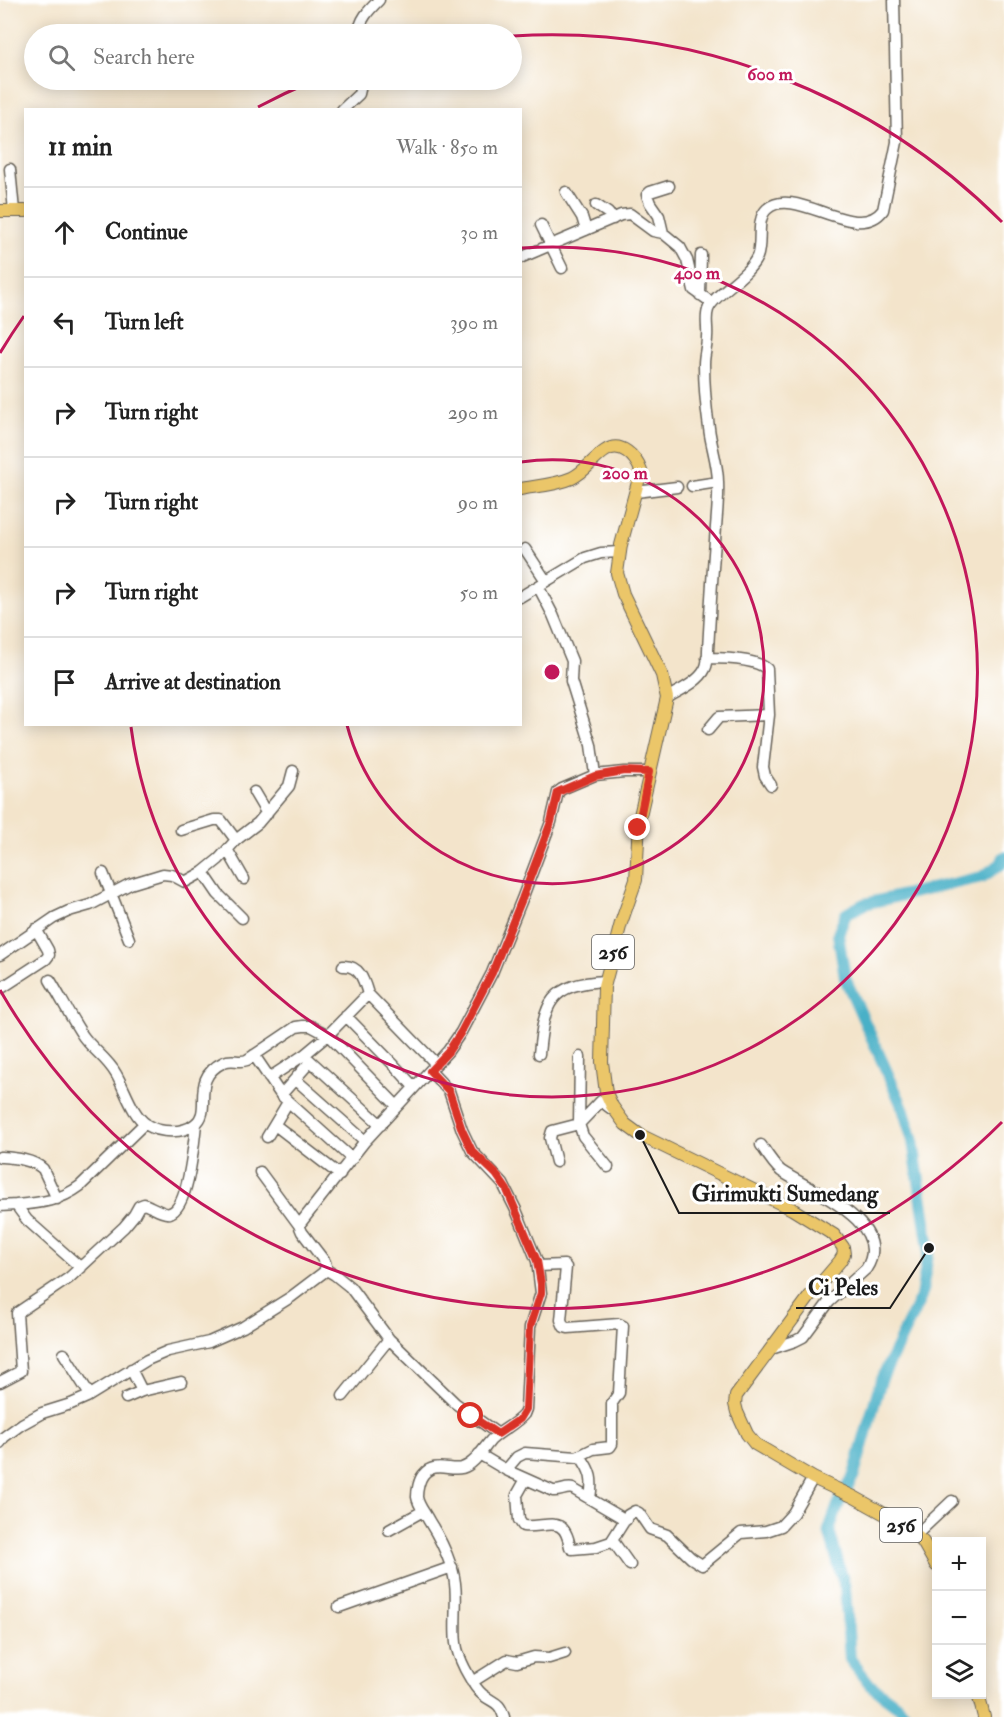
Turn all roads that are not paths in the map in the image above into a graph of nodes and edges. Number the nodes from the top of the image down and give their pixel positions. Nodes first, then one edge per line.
1 (379, 0) edge
2 (894, 0) edge
3 (360, 24) edge
4 (360, 90) edge
5 (344, 108) edge
6 (10, 169) dead end
7 (669, 186) dead end
8 (566, 192) dead end
9 (596, 205) dead end
10 (0, 211) edge
11 (20, 211) edge
12 (613, 219) junction
13 (541, 225) dead end
14 (586, 230) junction
15 (663, 232) junction
16 (551, 244) junction
17 (701, 255) dead end
18 (522, 257) edge
19 (562, 268) dead end
20 (700, 295) junction
21 (711, 302) junction
22 (718, 482) junction
23 (692, 486) dead end
24 (677, 488) dead end
25 (522, 489) edge
26 (636, 492) junction
27 (525, 549) dead end
28 (620, 552) junction
29 (542, 584) junction
30 (522, 596) edge
31 (707, 658) junction
32 (667, 698) junction
33 (768, 715) junction
34 (708, 730) dead end
35 (293, 771) dead end
36 (649, 772) junction
37 (595, 776) junction
38 (771, 785) dead end
39 (254, 792) dead end
40 (267, 814) junction
41 (181, 830) dead end
42 (236, 840) junction
43 (228, 851) junction
44 (203, 872) junction
45 (103, 873) dead end
46 (243, 879) dead end
47 (110, 893) junction
48 (242, 918) dead end
49 (36, 929) junction
50 (129, 939) dead end
51 (0, 955) edge
52 (343, 966) dead end
53 (50, 980) dead end
54 (605, 981) junction
55 (0, 989) edge
56 (368, 994) junction
57 (346, 1016) junction
58 (328, 1035) junction
59 (539, 1053) dead end
60 (254, 1054) junction
61 (580, 1057) dead end
62 (307, 1059) junction
63 (433, 1067) junction
64 (269, 1078) junction
65 (295, 1079) junction
66 (414, 1087) junction
67 (285, 1099) junction
68 (396, 1106) junction
69 (614, 1110) junction
70 (145, 1123) junction
71 (196, 1124) junction
72 (579, 1124) junction
73 (275, 1125) junction
74 (381, 1125) junction
75 (267, 1137) dead end
76 (365, 1141) junction
77 (761, 1145) dead end
78 (0, 1157) edge
79 (352, 1159) junction
80 (556, 1162) dead end
81 (608, 1167) dead end
82 (260, 1172) dead end
83 (340, 1175) junction
84 (57, 1199) junction
85 (16, 1205) junction
86 (0, 1206) edge
87 (298, 1225) junction
88 (538, 1266) junction
89 (81, 1268) junction
90 (326, 1269) junction
91 (389, 1339) junction
92 (771, 1349) junction
93 (64, 1354) dead end
94 (131, 1369) junction
95 (0, 1382) edge
96 (181, 1382) dead end
97 (142, 1391) junction
98 (90, 1395) junction
99 (343, 1396) dead end
100 (126, 1398) dead end
101 (498, 1434) junction
102 (0, 1443) edge
103 (479, 1454) junction
104 (580, 1456) junction
105 (506, 1470) junction
106 (813, 1478) junction
107 (526, 1479) junction
108 (590, 1499) junction
109 (952, 1501) dead end
110 (423, 1511) junction
111 (626, 1520) junction
112 (388, 1530) dead end
113 (916, 1535) junction
114 (611, 1542) junction
115 (932, 1557) edge
116 (630, 1564) dead end
117 (452, 1567) junction
118 (339, 1607) dead end
119 (565, 1653) dead end
120 (472, 1682) junction
121 (979, 1699) edge
122 (504, 1717) edge
123 (984, 1717) edge

1 - 3 street
2 - 21 street
4 - 5 street
6 - 11 street
7 - 15 street
8 - 14 street
9 - 12 street
10 - 11 main road
12 - 14 street
12 - 15 street
13 - 16 street
14 - 16 street
15 - 20 street
16 - 18 street
16 - 19 street
17 - 20 street
20 - 21 street
21 - 22 street
22 - 23 street
22 - 31 street
24 - 26 street
25 - 26 main road, 256
26 - 28 main road, 256
27 - 29 street
28 - 29 street
28 - 32 main road, 256
29 - 30 street
29 - 37 street
31 - 32 street
31 - 33 street
32 - 36 main road, 256
33 - 34 street
33 - 38 street
35 - 40 street
36 - 37 street
36 - 54 main road, 256
37 - 63 street
39 - 40 street
40 - 42 street
41 - 42 street
42 - 43 street
43 - 44 street
43 - 46 street
44 - 47 street
44 - 48 street
45 - 47 street
47 - 49 street
47 - 50 street
49 - 51 street
49 - 55 street
52 - 56 street
53 - 70 street
54 - 59 street
54 - 69 main road, 256
56 - 57 street
56 - 63 street
57 - 58 street
57 - 66 street
58 - 60 street
58 - 62 street
58 - 68 street
60 - 64 street
60 - 71 street
61 - 72 street
62 - 64 street
62 - 65 street
62 - 74 street
63 - 66 street
63 - 88 street
64 - 67 street
65 - 67 street
65 - 76 street
66 - 68 street
67 - 73 street
67 - 79 street
68 - 74 street
69 - 72 street
69 - 92 main road, 256
70 - 71 street
70 - 84 street
71 - 89 street
72 - 80 street
72 - 81 street
73 - 75 street
73 - 83 street
74 - 76 street
76 - 79 street
77 - 92 street
78 - 84 street
79 - 83 street
82 - 87 street
83 - 87 street
84 - 85 street
85 - 86 street
85 - 89 street
87 - 90 street
88 - 101 street
88 - 104 street
89 - 95 street
90 - 91 street
90 - 94 street
91 - 99 street
91 - 101 street
92 - 106 main road, 256
93 - 98 street
94 - 97 street
94 - 98 street
96 - 97 street
97 - 100 street
98 - 102 street
101 - 103 street
103 - 105 street
103 - 110 street
104 - 105 street
104 - 108 street
105 - 107 street
106 - 111 street
106 - 113 main road, 256
107 - 108 street
107 - 114 street
108 - 111 street
109 - 113 street
110 - 112 street
110 - 117 street
111 - 114 street
113 - 115 main road, 256
114 - 116 street
117 - 118 street
117 - 120 street
119 - 120 street
120 - 122 street
121 - 123 main road

